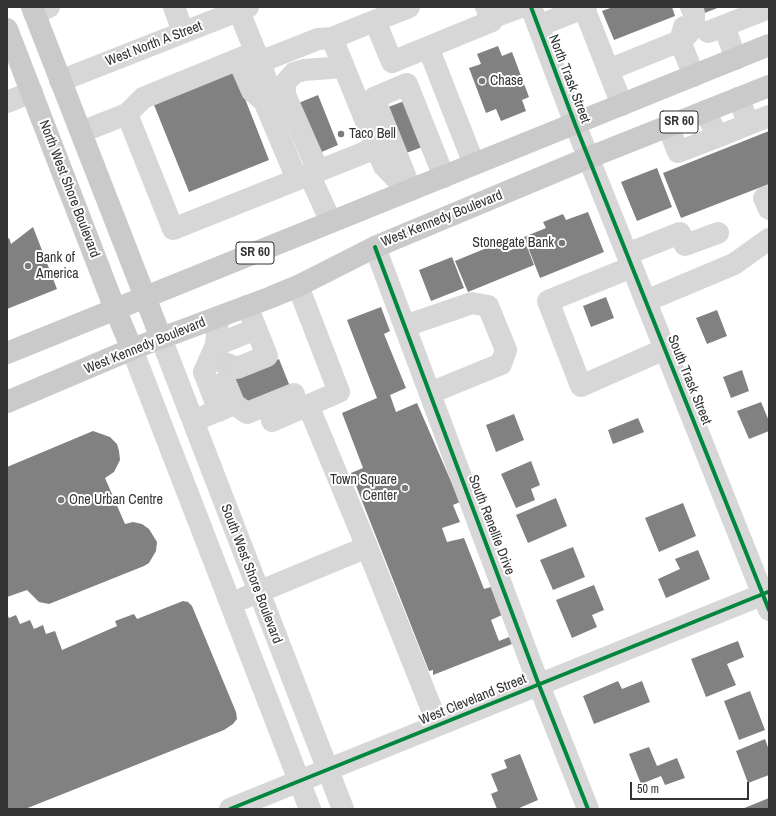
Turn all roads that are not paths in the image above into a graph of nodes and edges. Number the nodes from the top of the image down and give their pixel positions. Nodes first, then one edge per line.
1 (174, 7) edge
2 (409, 7) edge
3 (521, 7) edge
4 (678, 7) edge
5 (691, 7) edge
6 (585, 8) edge
7 (39, 9) edge
8 (244, 9) edge
9 (768, 11) edge
10 (489, 13) edge
11 (534, 16) edge
12 (375, 21) junction
13 (7, 29) edge
14 (183, 32) junction
15 (332, 38) junction
16 (680, 41) junction
17 (769, 45) edge
18 (428, 47) junction
19 (251, 58) junction
20 (736, 59) junction
21 (344, 67) junction
22 (608, 70) junction
23 (694, 76) junction
24 (60, 81) junction
25 (769, 86) edge
26 (32, 92) junction
27 (738, 98) junction
28 (7, 102) edge
29 (622, 105) junction
30 (706, 111) junction
31 (127, 114) junction
32 (769, 116) edge
33 (575, 124) junction
34 (749, 124) junction
35 (668, 126) junction
36 (81, 132) junction
37 (716, 137) junction
38 (376, 148) junction
39 (588, 158) junction
40 (474, 164) junction
41 (308, 175) junction
42 (444, 177) junction
43 (409, 190) junction
44 (769, 196) edge
45 (769, 209) edge
46 (331, 222) junction
47 (718, 233) dead end
48 (769, 239) edge
49 (375, 247) junction
50 (625, 265) junction
51 (298, 286) junction
52 (146, 297) junction
53 (646, 301) junction
54 (246, 306) junction
55 (115, 309) junction
56 (218, 317) junction
57 (405, 326) junction
58 (256, 329) junction
59 (161, 338) junction
60 (132, 349) junction
61 (665, 349) junction
62 (7, 353) edge
63 (221, 363) junction
64 (430, 393) junction
65 (301, 400) junction
66 (7, 402) edge
67 (226, 408) junction
68 (193, 421) junction
69 (272, 421) dead end
70 (367, 548) junction
71 (258, 592) junction
72 (767, 599) edge
73 (231, 603) junction
74 (539, 685) junction
75 (438, 726) junction
76 (327, 770) junction
77 (299, 781) junction
78 (230, 809) edge
79 (310, 809) edge
80 (343, 809) edge
81 (588, 809) edge

1 - 14 street
2 - 12 street
3 - 10 street
4 - 16 street
5 - 16 street
6 - 11 street
6 - 22 street
7 - 24 main road
8 - 14 street, West North A Street
8 - 19 street
9 - 20 street
10 - 18 street
11 - 33 street, North Trask Street
12 - 15 street
12 - 18 street
13 - 26 main road, North West Shore Boulevard
14 - 24 street, West North A Street
15 - 19 street
15 - 21 street
16 - 22 street
16 - 23 street
17 - 20 main road, SR 60
18 - 40 street
19 - 31 street
19 - 41 street
20 - 23 main road, SR 60
21 - 38 street
21 - 41 street
22 - 29 street
23 - 29 main road, SR 60
24 - 36 main road
25 - 27 main road, West Kennedy Boulevard / SR 60
26 - 28 street
26 - 55 main road, North West Shore Boulevard
27 - 30 main road, West Kennedy Boulevard / SR 60
27 - 34 street
29 - 33 main road, SR 60
30 - 35 main road, West Kennedy Boulevard / SR 60
30 - 37 street
31 - 36 street
31 - 41 street
32 - 34 street
33 - 39 street, North Trask Street
33 - 40 main road, SR 60
34 - 37 street
35 - 37 street
35 - 39 main road, West Kennedy Boulevard / SR 60
36 - 52 main road
38 - 41 street
38 - 43 street
39 - 49 main road, West Kennedy Boulevard / SR 60
39 - 50 street, South Trask Street
40 - 42 main road, SR 60
41 - 46 street
42 - 43 main road, SR 60
42 - 43 street
43 - 46 main road, SR 60
44 - 45 street
46 - 52 main road, SR 60
47 - 50 street
48 - 53 street
49 - 51 main road, West Kennedy Boulevard / SR 60
49 - 57 street, South Renellie Drive
50 - 53 street, South Trask Street
50 - 61 street
51 - 54 main road, West Kennedy Boulevard / SR 60
51 - 65 street
52 - 55 main road, SR 60
52 - 59 main road
53 - 61 street, South Trask Street
54 - 56 main road, West Kennedy Boulevard / SR 60
54 - 58 street
55 - 60 main road, North West Shore Boulevard
55 - 62 main road, SR 60
56 - 59 main road, West Kennedy Boulevard / SR 60
56 - 63 street
57 - 64 street, South Renellie Drive
57 - 64 street
58 - 63 street
58 - 63 street
59 - 60 main road, West Kennedy Boulevard / SR 60
59 - 68 street, South West Shore Boulevard
60 - 66 main road, West Kennedy Boulevard / SR 60
60 - 73 street, South West Shore Boulevard
61 - 72 street, South Trask Street
63 - 67 street
63 - 67 street
64 - 74 street, South Renellie Drive
65 - 67 street
65 - 69 street
65 - 70 street
67 - 68 street
68 - 71 street, South West Shore Boulevard
70 - 71 street
70 - 75 street
71 - 73 street
71 - 76 street, South West Shore Boulevard
72 - 74 street, West Cleveland Street
73 - 77 street, South West Shore Boulevard
74 - 75 street, West Cleveland Street
74 - 81 street, South Renellie Drive
75 - 76 street, West Cleveland Street
76 - 77 street, West Cleveland Street
76 - 80 street, South West Shore Boulevard
77 - 78 street, West Cleveland Street
77 - 79 street, South West Shore Boulevard

